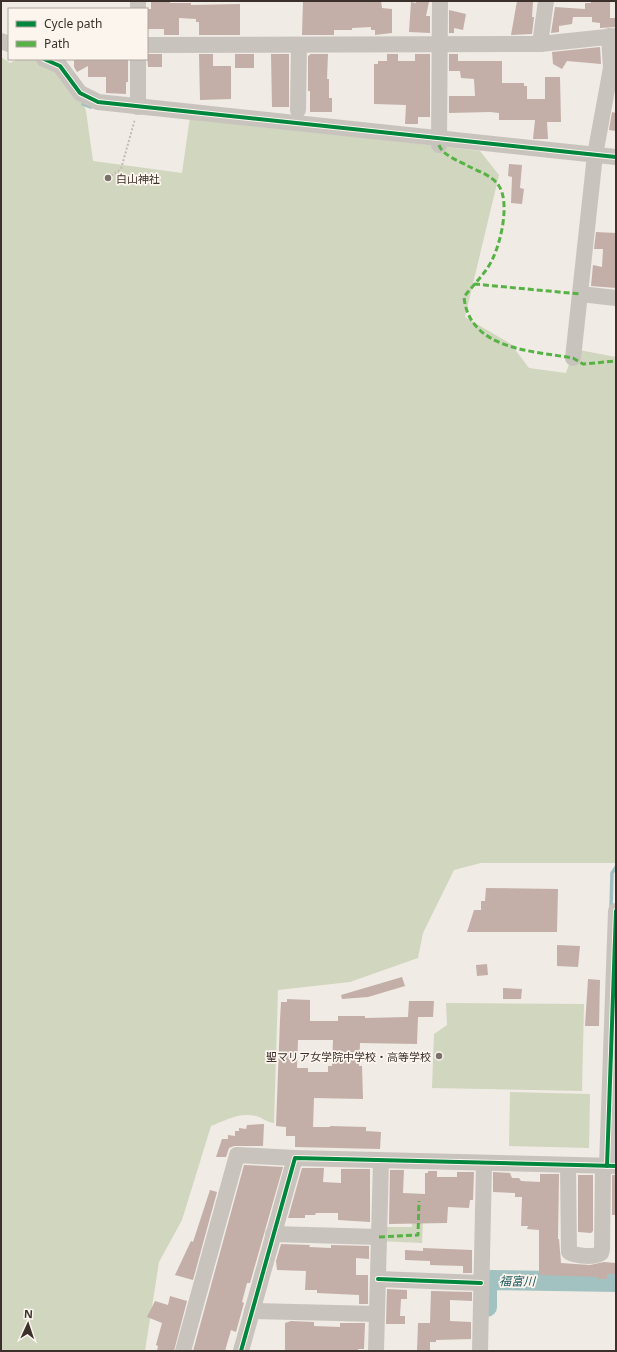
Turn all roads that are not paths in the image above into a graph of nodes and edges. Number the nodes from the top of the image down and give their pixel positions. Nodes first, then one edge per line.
1 (440, 1) edge
2 (546, 1) edge
3 (613, 36) edge
4 (148, 44) edge
5 (540, 44) junction
6 (299, 45) junction
7 (440, 45) junction
8 (46, 60) edge
9 (138, 60) edge
10 (298, 110) dead end
11 (137, 111) junction
12 (439, 141) junction
13 (503, 155) dead end
14 (616, 157) edge
15 (594, 160) junction
16 (616, 167) edge
17 (580, 294) junction
18 (616, 298) edge
19 (573, 358) dead end
20 (616, 911) edge
21 (615, 978) edge
22 (614, 1035) edge
23 (613, 1103) edge
24 (294, 1158) junction
25 (380, 1161) junction
26 (484, 1164) junction
27 (568, 1166) junction
28 (609, 1166) edge
29 (273, 1234) junction
30 (379, 1237) junction
31 (378, 1279) junction
32 (481, 1283) junction
33 (252, 1311) junction
34 (377, 1314) junction
35 (183, 1351) edge
36 (241, 1351) edge
37 (376, 1351) edge
38 (480, 1351) edge

1 - 7 street
2 - 5 street
3 - 5 street
3 - 15 street
4 - 6 street
5 - 7 street
6 - 7 street
6 - 10 street
7 - 12 street
8 - 11 street
9 - 11 street
11 - 12 street
12 - 15 street
13 - 15 street
14 - 15 street
15 - 16 street
15 - 17 street
17 - 18 street
17 - 19 street
20 - 21 street
21 - 22 street
22 - 23 street
23 - 28 street
24 - 25 street
24 - 29 street
24 - 35 street
25 - 26 street
25 - 30 street
26 - 27 street
26 - 32 street
27 - 28 street
27 - 28 street
29 - 30 street
29 - 33 street
30 - 31 street
31 - 32 street
31 - 34 street
32 - 38 street
33 - 34 street
33 - 36 street
34 - 37 street

